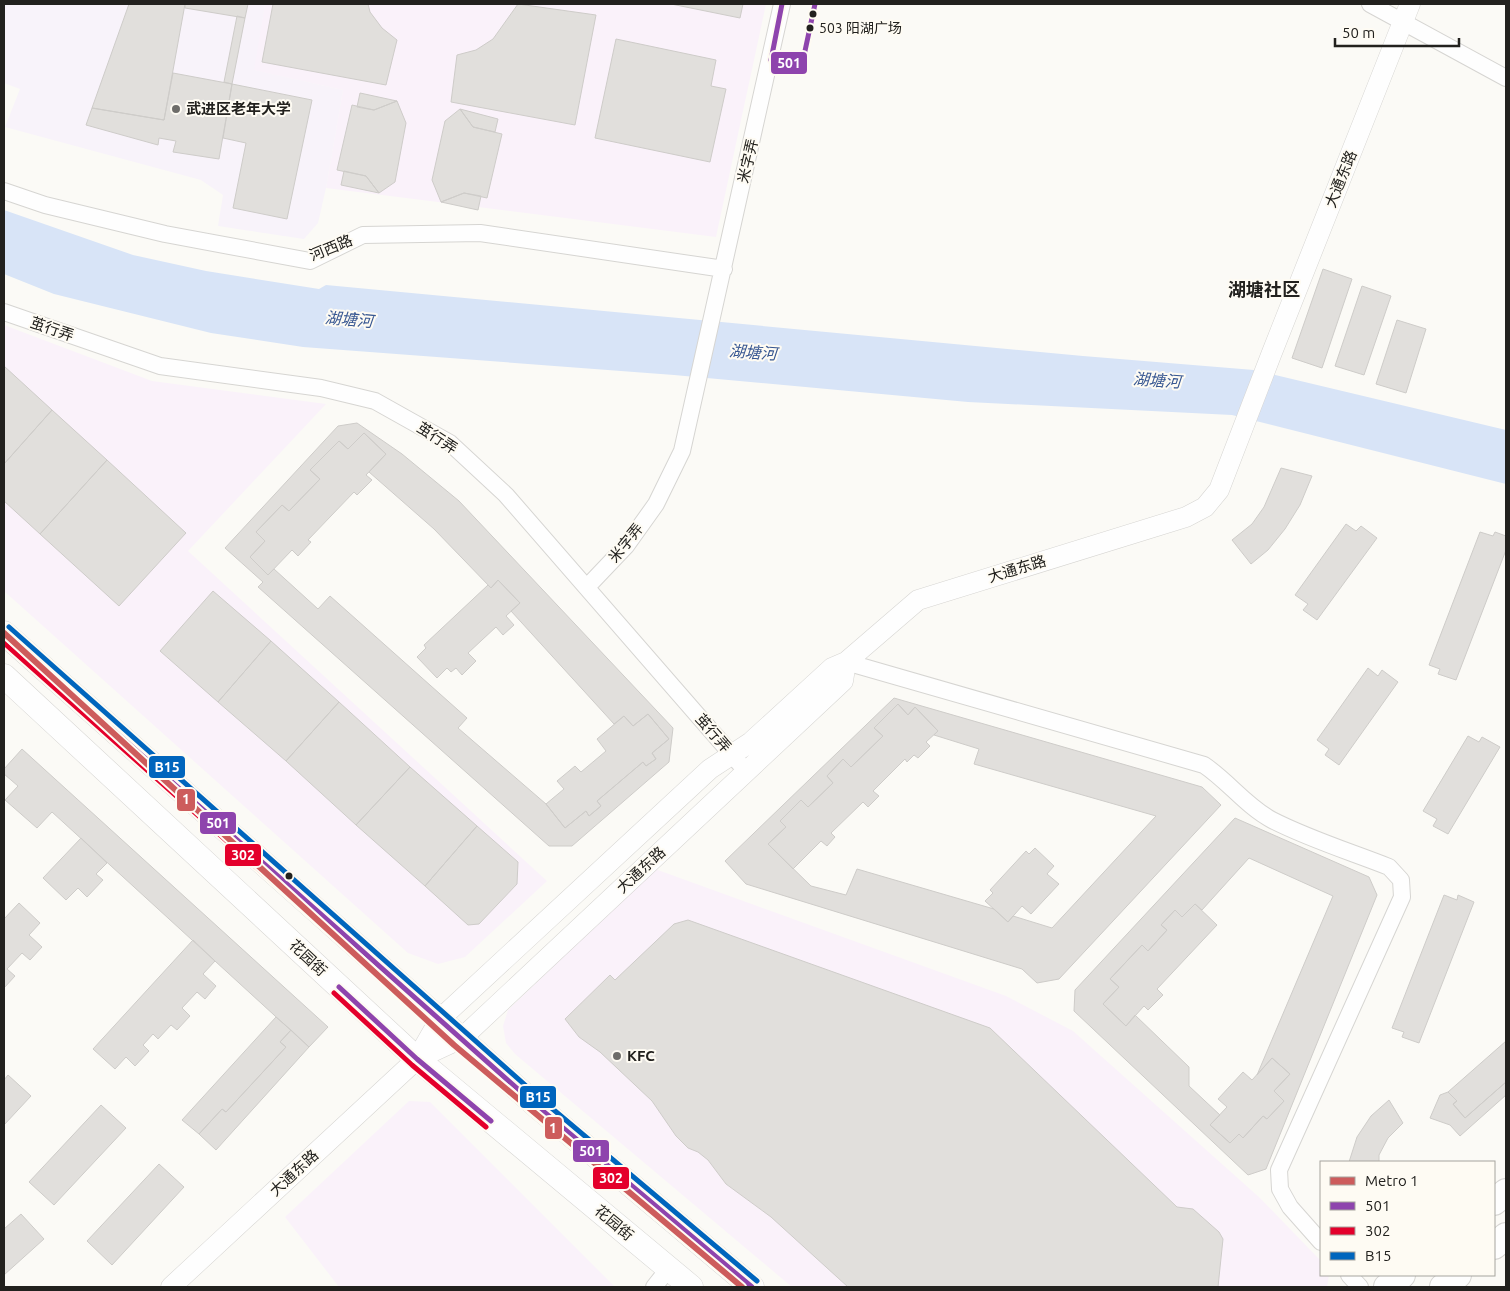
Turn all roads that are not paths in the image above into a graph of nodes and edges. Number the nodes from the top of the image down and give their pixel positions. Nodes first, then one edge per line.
1 (782, 4) edge
2 (1370, 4) edge
3 (1408, 13) edge
4 (1506, 78) edge
5 (4, 191) edge
6 (724, 270) junction
7 (4, 312) edge
8 (587, 586) junction
9 (4, 633) edge
10 (846, 662) junction
11 (4, 676) edge
12 (732, 755) junction
13 (747, 771) junction
14 (440, 1019) junction
15 (462, 1038) junction
16 (417, 1059) junction
17 (1506, 1192) edge
18 (1495, 1201) edge
19 (1506, 1236) edge
20 (1320, 1241) edge
21 (1495, 1245) edge
22 (668, 1268) junction
23 (1351, 1276) edge
24 (1401, 1276) edge
25 (1457, 1276) edge
26 (171, 1287) edge
27 (654, 1287) edge
28 (691, 1287) edge
29 (752, 1287) edge
30 (1360, 1287) edge
31 (1387, 1287) edge
32 (1443, 1287) edge

1 - 6 street, 米字弄
2 - 3 street
3 - 4 street
3 - 10 street, 大通东路
5 - 6 street, 河西路
6 - 8 street, 米字弄
7 - 8 street, 茧行弄
8 - 12 street, 茧行弄
9 - 14 main road
10 - 12 street, 大通东路
10 - 13 street, 大通东路
10 - 20 street
11 - 16 main road, 花园街
12 - 13 street, 茧行弄
12 - 14 street, 大通东路
13 - 15 street, 大通东路
14 - 15 main road
14 - 16 street, 大通东路
15 - 16 street, 大通东路
15 - 29 main road
16 - 22 main road, 花园街
16 - 26 street, 大通东路
17 - 18 main road
19 - 21 main road
22 - 27 street
22 - 28 main road, 花园街
23 - 30 street
24 - 31 main road
25 - 32 main road

